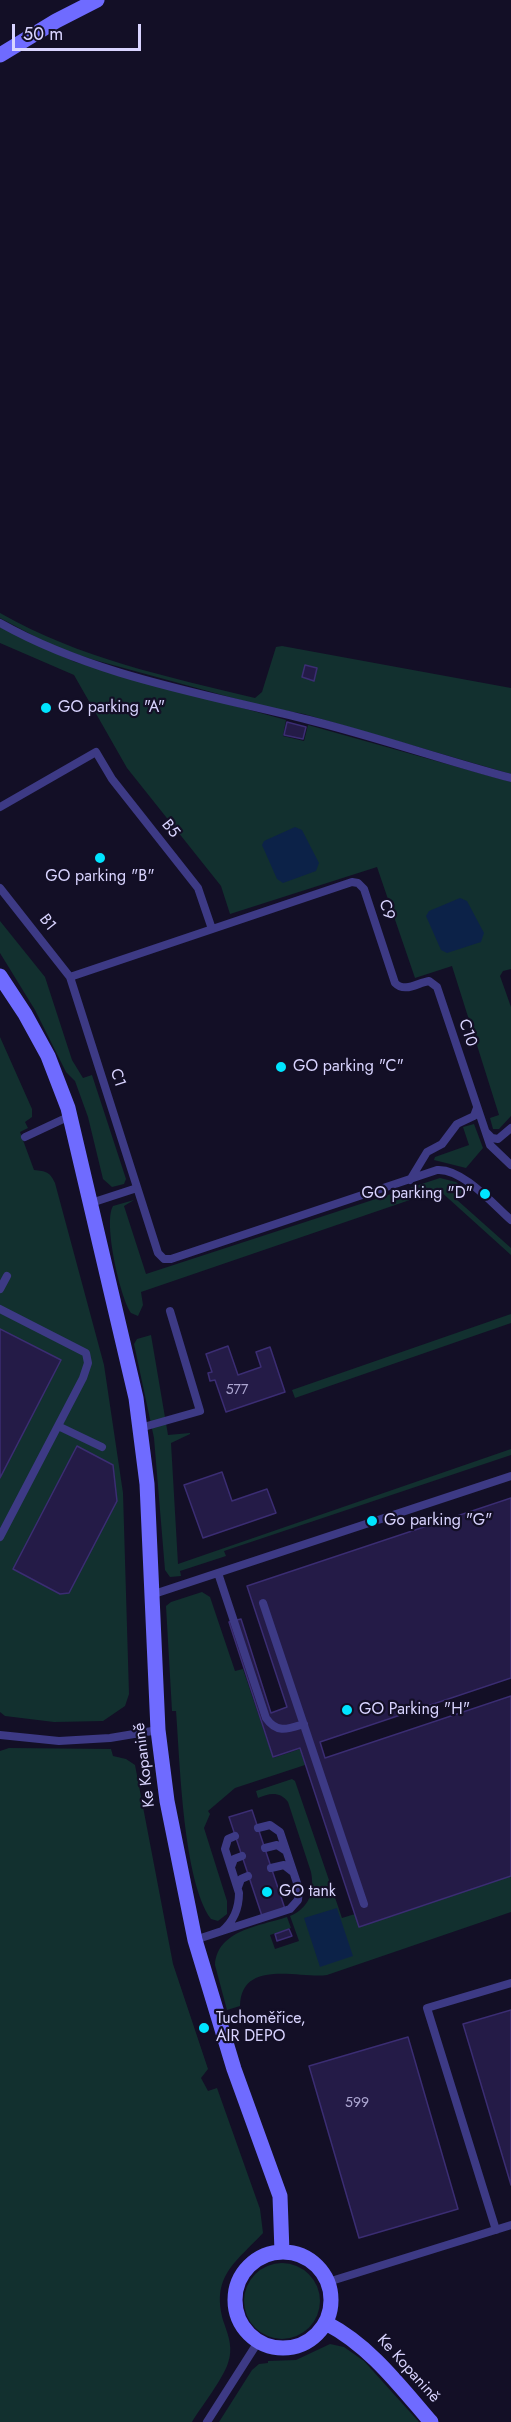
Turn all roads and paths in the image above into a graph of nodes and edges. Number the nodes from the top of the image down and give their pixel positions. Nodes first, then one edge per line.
1 (97, 0) edge
2 (0, 55) edge
3 (0, 623) edge
4 (511, 778) edge
5 (0, 807) edge
6 (0, 888) edge
7 (212, 928) junction
8 (0, 976) edge
9 (70, 977) junction
10 (395, 983) joint
11 (477, 1108) junction
12 (70, 1116) junction
13 (511, 1128) edge
14 (486, 1132) junction
15 (25, 1137) dead end
16 (511, 1165) edge
17 (410, 1180) junction
18 (137, 1188) junction
19 (92, 1203) junction
20 (511, 1220) edge
21 (7, 1275) dead end
22 (0, 1290) edge
23 (0, 1310) edge
24 (170, 1311) dead end
25 (58, 1425) junction
26 (140, 1428) junction
27 (102, 1448) dead end
28 (511, 1476) edge
29 (0, 1537) edge
30 (218, 1573) junction
31 (151, 1595) junction
32 (263, 1603) dead end
33 (303, 1724) junction
34 (158, 1730) junction
35 (0, 1735) edge
36 (258, 1828) dead end
37 (235, 1836) dead end
38 (265, 1848) dead end
39 (287, 1852) junction
40 (242, 1856) dead end
41 (272, 1868) dead end
42 (231, 1869) junction
43 (293, 1872) junction
44 (249, 1876) dead end
45 (238, 1889) junction
46 (364, 1904) dead end
47 (222, 1931) junction
48 (195, 1940) junction
49 (511, 1983) edge
50 (511, 2225) edge
51 (495, 2230) junction
52 (282, 2252) junction
53 (328, 2282) junction
54 (326, 2323) junction
55 (258, 2342) junction
56 (207, 2422) edge
57 (431, 2422) edge

1 - 2 street
3 - 4 lane
5 - 7 lane, B5
6 - 9 lane, B1
7 - 9 lane, C9
7 - 10 lane, C9
8 - 12 street, Ke Kopanině
9 - 18 lane, C1
10 - 11 lane, C10
11 - 14 lane, C10
11 - 17 lane
12 - 15 lane
12 - 19 street, Ke Kopanině
13 - 14 lane
14 - 16 lane, C10
17 - 18 lane, C1
17 - 20 lane
18 - 19 lane
19 - 26 street, Ke Kopanině
21 - 22 lane
23 - 25 lane
24 - 26 lane
25 - 27 lane
25 - 29 lane
26 - 31 street, Ke Kopanině
28 - 30 lane
30 - 31 lane
30 - 33 lane
31 - 34 street, Ke Kopanině
32 - 33 lane
33 - 46 lane
34 - 35 lane
34 - 48 street, Ke Kopanině
36 - 39 lane
37 - 42 lane
38 - 39 lane
39 - 43 lane
40 - 42 lane
41 - 43 lane
42 - 45 lane
43 - 47 lane
44 - 45 lane
45 - 47 lane
47 - 48 lane
48 - 52 street, Ke Kopanině
49 - 51 lane
50 - 51 lane
51 - 53 lane
52 - 53 street
52 - 55 street
53 - 54 street
54 - 55 street
54 - 57 street, Ke Kopanině
55 - 56 lane

